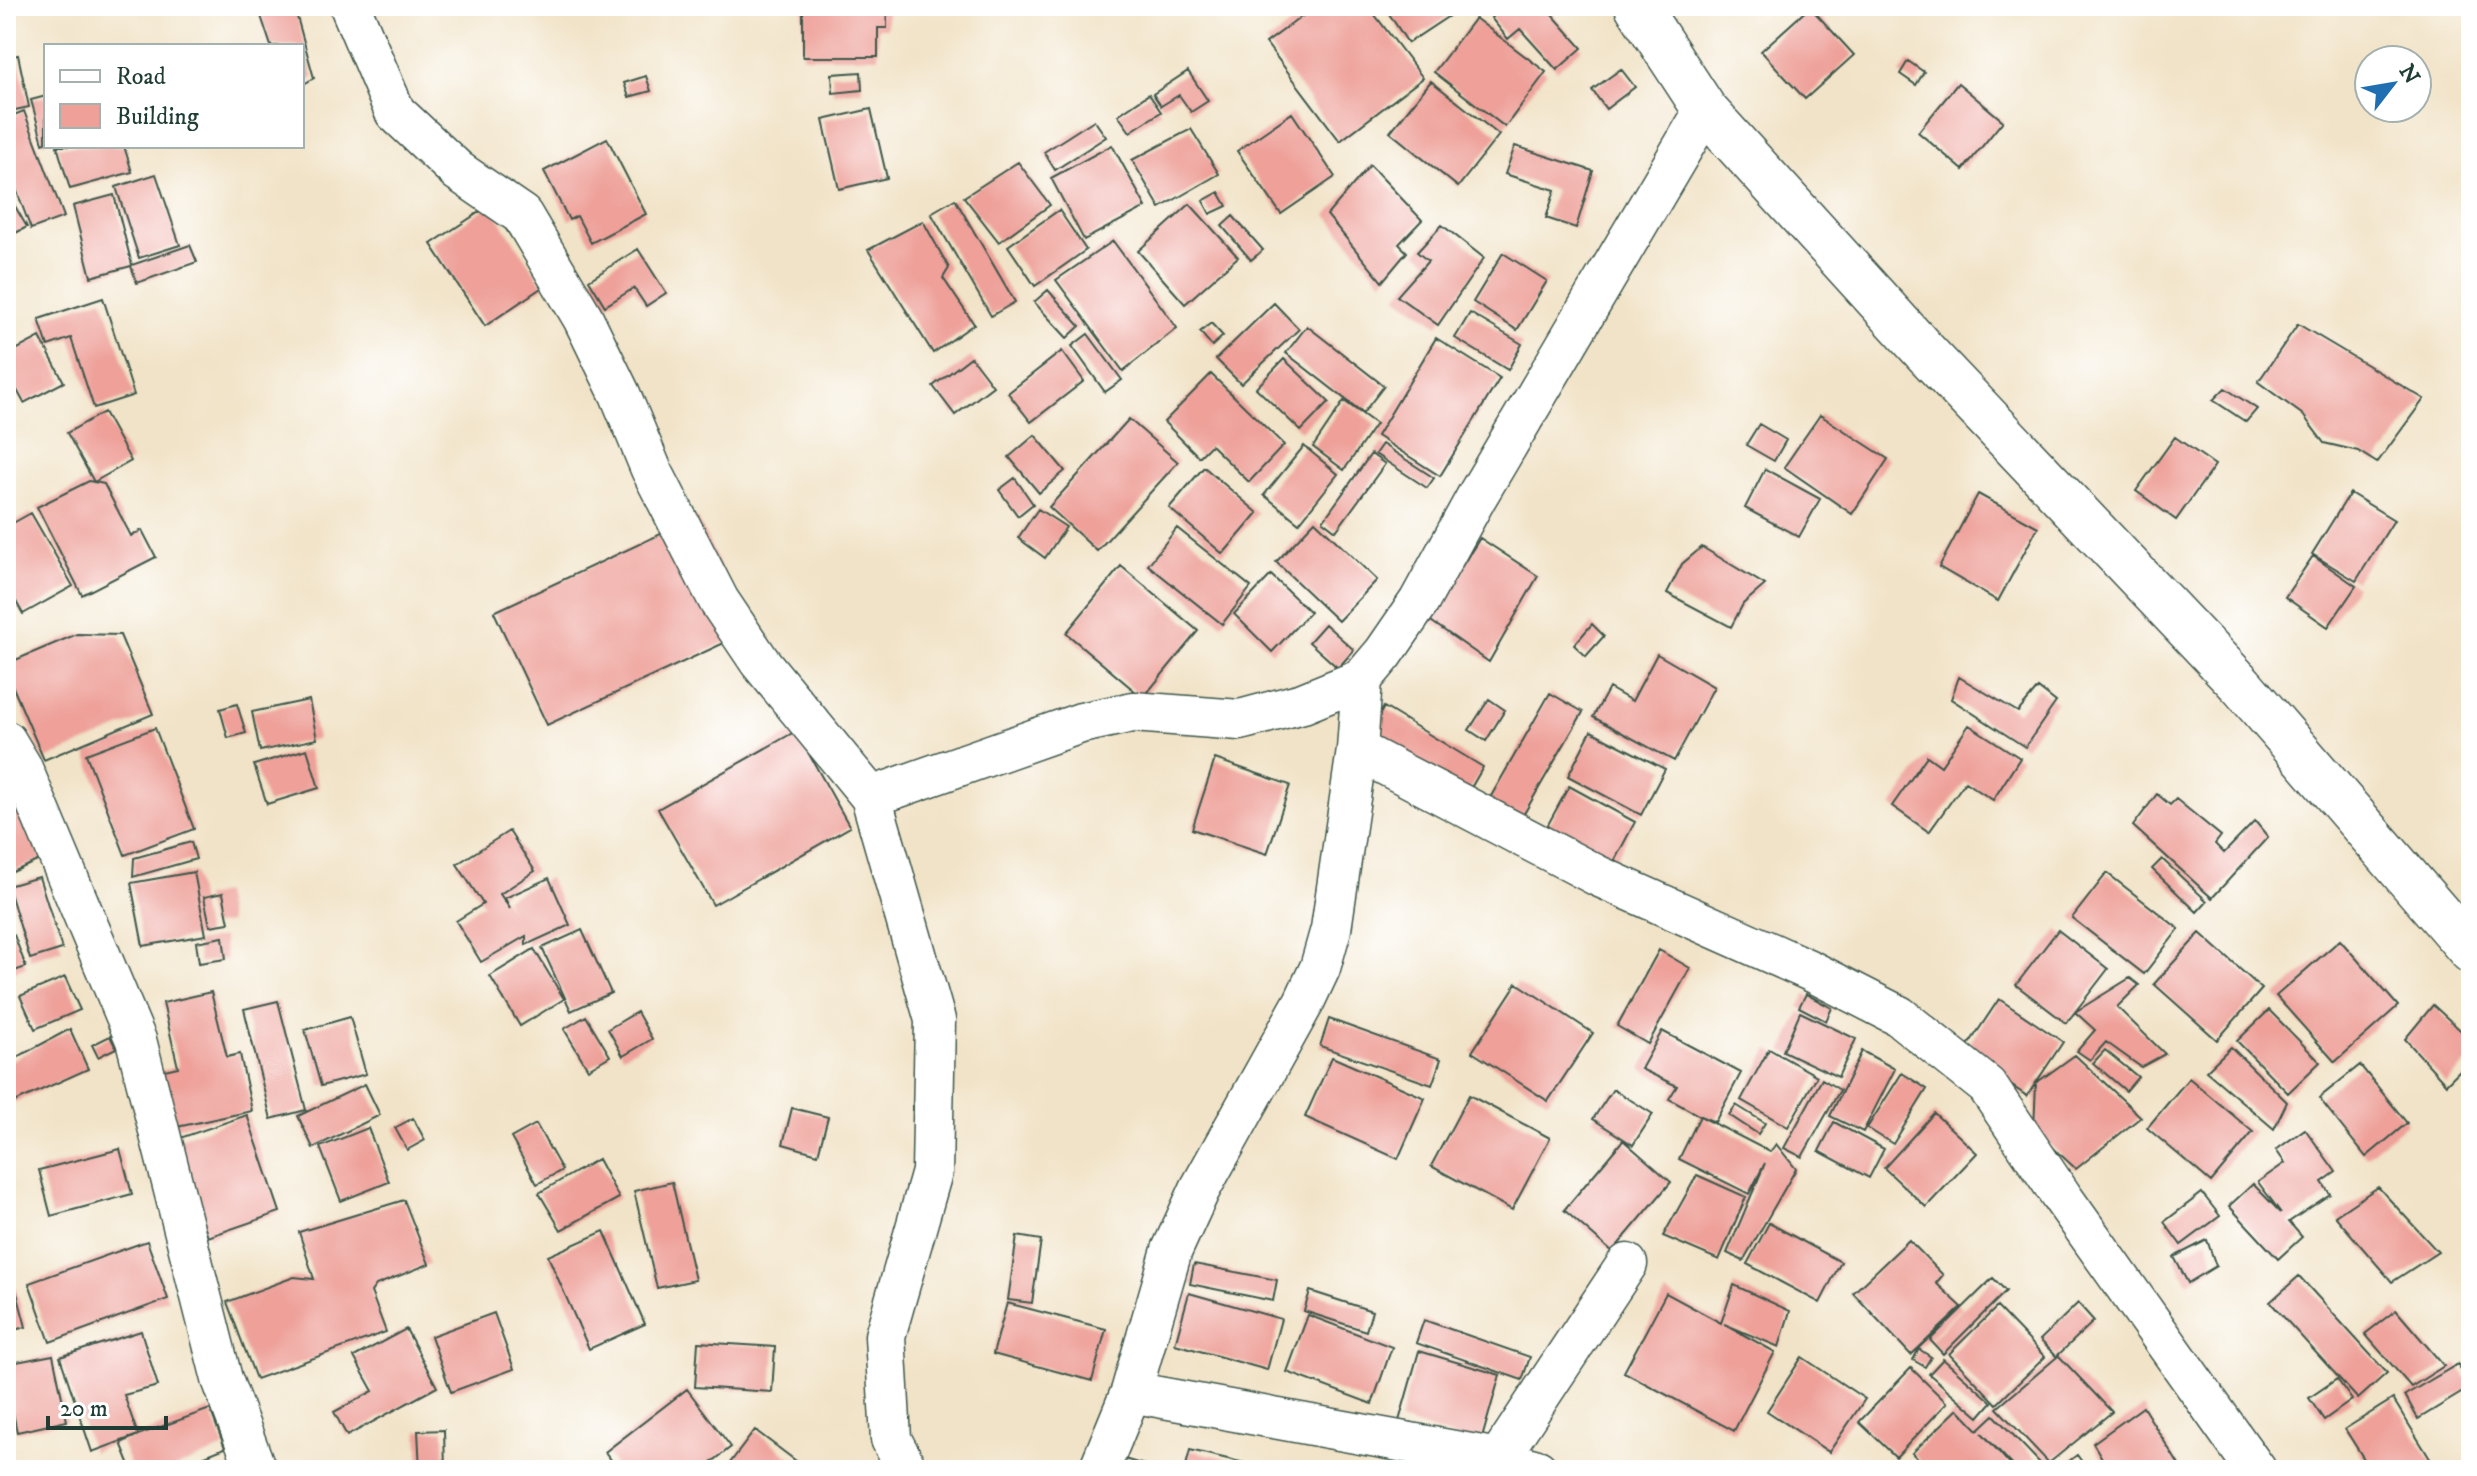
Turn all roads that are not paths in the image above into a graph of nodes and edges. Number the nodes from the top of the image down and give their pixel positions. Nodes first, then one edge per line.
1 (350, 6) edge
2 (1637, 6) edge
3 (1705, 110) junction
4 (1362, 679) junction
5 (6, 741) edge
6 (1357, 750) junction
7 (871, 797) junction
8 (2471, 951) edge
9 (1627, 1264) dead end
10 (1131, 1392) junction
11 (1498, 1459) junction
12 (256, 1470) edge
13 (907, 1470) edge
14 (1099, 1470) edge
15 (1537, 1470) edge
16 (2256, 1470) edge

1 - 7 street
2 - 3 street
3 - 4 street
3 - 8 street
4 - 6 street
4 - 7 street
5 - 12 street
6 - 10 street
6 - 16 street
7 - 13 street
9 - 11 street
10 - 11 street
10 - 14 street
11 - 15 street

